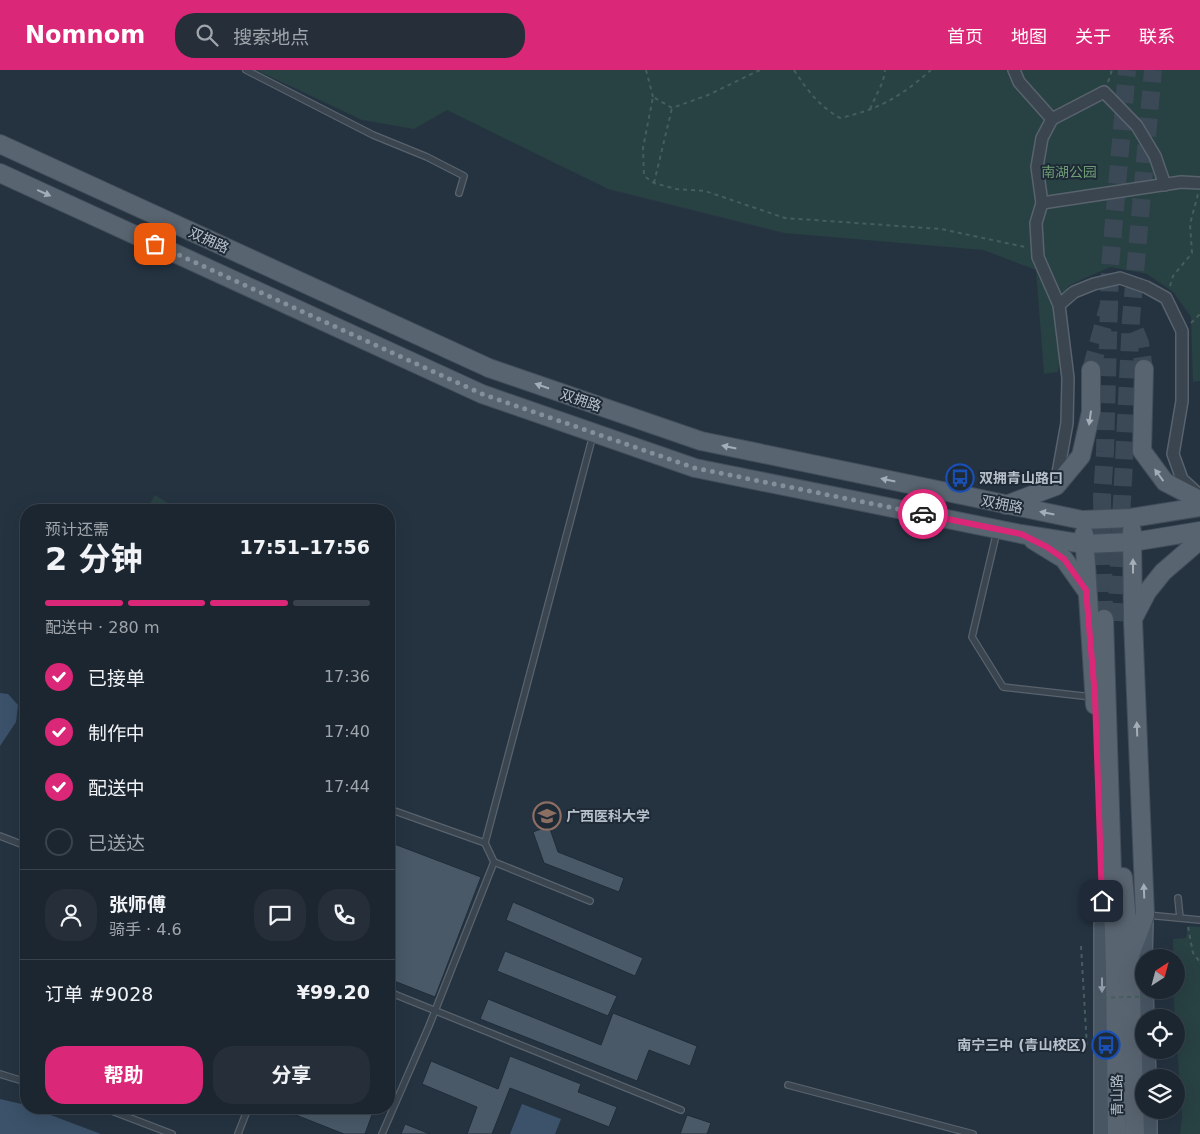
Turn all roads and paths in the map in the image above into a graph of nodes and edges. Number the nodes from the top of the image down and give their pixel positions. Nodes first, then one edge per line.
1 (246, 70) edge
2 (646, 70) edge
3 (760, 70) edge
4 (794, 70) edge
5 (885, 70) edge
6 (931, 70) edge
7 (1014, 70) edge
8 (652, 97) junction
9 (672, 108) junction
10 (869, 110) junction
11 (1052, 119) junction
12 (0, 144) edge
13 (0, 173) edge
14 (654, 183) junction
15 (1200, 183) edge
16 (1165, 185) junction
17 (1200, 187) edge
18 (460, 193) dead end
19 (1042, 203) junction
20 (1038, 250) junction
21 (1166, 298) junction
22 (1059, 306) junction
23 (1144, 369) tunnel mouth
24 (1090, 370) tunnel mouth
25 (593, 433) junction
26 (1056, 486) junction
27 (1200, 496) edge
28 (1200, 500) edge
29 (1006, 505) junction
30 (1200, 507) edge
31 (1131, 518) junction
32 (1082, 520) junction
33 (998, 529) junction
34 (1200, 531) edge
35 (1021, 534) junction
36 (1200, 540) edge
37 (1133, 542) junction
38 (1084, 544) junction
39 (1086, 590) junction
40 (1117, 620) junction
41 (1095, 697) junction
42 (395, 811) edge
43 (0, 836) edge
44 (485, 843) junction
45 (20, 844) edge
46 (494, 862) junction
47 (1178, 898) dead end
48 (1102, 901) junction
49 (590, 902) dead end
50 (1145, 915) junction
51 (1183, 918) junction
52 (1200, 920) edge
53 (1081, 946) dead end
54 (1136, 949) edge
55 (1139, 949) edge
56 (1200, 962) edge
57 (1115, 967) junction
58 (395, 994) edge
59 (1135, 994) edge
60 (1095, 998) dead end
61 (1137, 999) edge
62 (436, 1011) junction
63 (1087, 1047) dead end
64 (0, 1074) edge
65 (20, 1080) edge
66 (788, 1085) dead end
67 (395, 1104) edge
68 (681, 1110) dead end
69 (120, 1114) edge
70 (246, 1114) edge
71 (391, 1114) edge
72 (1149, 1119) edge
73 (172, 1134) edge
74 (238, 1134) edge
75 (382, 1134) edge
76 (974, 1134) edge
77 (1102, 1134) edge
78 (1118, 1134) edge
79 (1135, 1134) edge
80 (1149, 1134) edge

1 - 18 lane
2 - 8 path
3 - 9 path
4 - 10 path
5 - 10 path
6 - 10 path
7 - 11 street
8 - 9 path
8 - 14 path
9 - 14 path
11 - 16 street
11 - 19 street
29 -> 12 main road, 双拥路
13 -> 25 main road, 双拥路
14 - 20 path
15 - 16 street
16 - 19 street
17 - 21 path
19 - 20 street
20 - 22 street
21 - 22 street
21 - 27 street
22 - 26 street
28 -> 23 main road
24 -> 26 main road
25 - 33 main road, 双拥路
25 - 44 lane
26 - 29 main road
32 -> 29 main road, 双拥路
30 - 31 main road, 双拥路
31 - 32 main road, 双拥路
31 - 37 main road
32 - 38 main road
33 - 35 main road, 双拥路
33 - 41 lane
34 - 37 main road, 双拥路
35 - 38 main road, 双拥路
35 - 39 main road
36 - 40 main road
37 - 38 main road, 双拥路
40 -> 37 main road
38 - 39 main road
39 - 41 main road
50 -> 40 main road
40 - 54 main road, 青山路
40 - 57 main road
41 - 48 main road
42 - 44 lane
43 - 45 lane
44 - 46 lane
46 - 49 lane
46 - 62 lane
47 - 51 lane
48 - 57 main road
48 -> 77 street
50 - 51 lane
50 - 55 main road
51 - 52 lane
51 - 56 path
53 - 63 path
57 - 78 main road, 青山路
58 - 62 lane
59 - 60 path, bridge
61 - 79 main road, 青山路
62 - 67 lane
62 - 68 lane
64 - 65 lane
66 - 76 lane
69 - 73 lane
70 - 74 lane
71 - 75 lane
72 - 80 street

